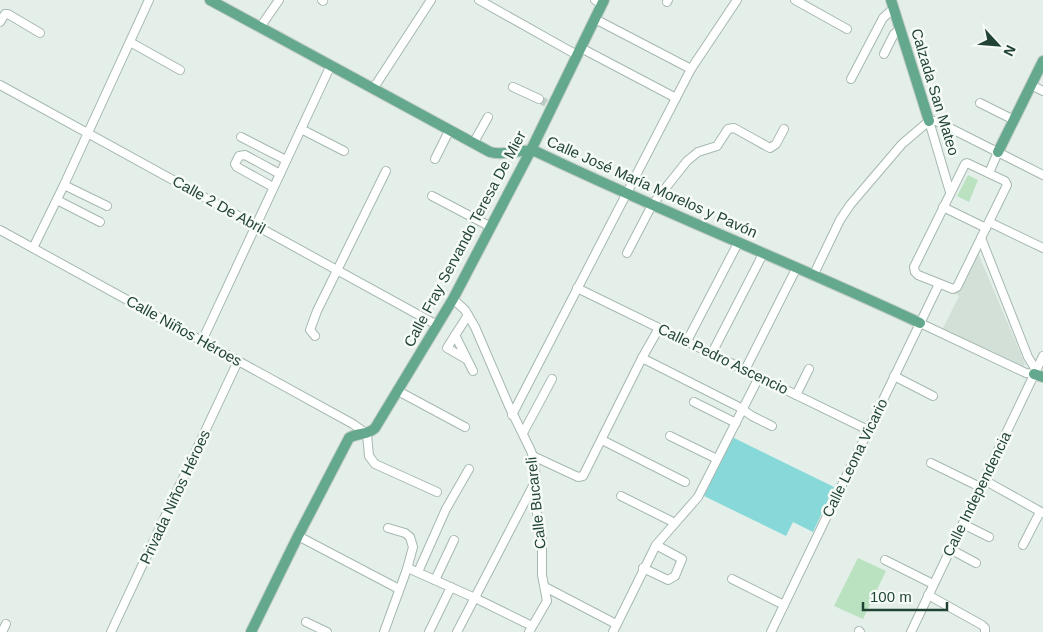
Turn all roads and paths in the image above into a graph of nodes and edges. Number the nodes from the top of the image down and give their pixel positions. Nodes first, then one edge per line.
1 (149, 0) edge
2 (210, 0) edge
3 (279, 0) edge
4 (431, 0) edge
5 (479, 0) edge
6 (737, 0) edge
7 (795, 0) edge
8 (600, 1) edge
9 (892, 4) edge
10 (1, 17) edge
11 (595, 19) junction
12 (261, 26) junction
13 (847, 29) dead end
14 (900, 29) junction
15 (40, 33) dead end
16 (130, 42) junction
17 (579, 52) junction
18 (884, 54) dead end
19 (1043, 61) edge
20 (330, 67) junction
21 (180, 70) dead end
22 (691, 70) junction
23 (851, 79) dead end
24 (0, 85) edge
25 (1031, 86) junction
26 (514, 87) dead end
27 (373, 89) junction
28 (1043, 91) edge
29 (676, 98) junction
30 (538, 100) tunnel mouth
31 (980, 103) dead end
32 (488, 117) dead end
33 (1014, 120) junction
34 (928, 122) junction
35 (301, 129) junction
36 (784, 129) dead end
37 (449, 131) junction
38 (88, 134) junction
39 (241, 137) dead end
40 (473, 144) junction
41 (531, 150) junction
42 (344, 151) dead end
43 (998, 152) junction
44 (435, 159) dead end
45 (286, 160) junction
46 (386, 172) dead end
47 (988, 173) junction
48 (280, 174) junction
49 (1043, 175) edge
50 (64, 185) junction
51 (274, 187) junction
52 (950, 192) junction
53 (625, 194) junction
54 (432, 196) dead end
55 (57, 200) junction
56 (652, 205) junction
57 (106, 206) dead end
58 (943, 207) junction
59 (100, 222) dead end
60 (256, 225) junction
61 (988, 225) junction
62 (492, 227) junction
63 (0, 230) edge
64 (981, 238) junction
65 (738, 243) junction
66 (33, 248) junction
67 (1043, 248) edge
68 (627, 253) dead end
69 (763, 254) junction
70 (796, 269) junction
71 (338, 270) junction
72 (813, 276) junction
73 (939, 284) junction
74 (577, 288) junction
75 (453, 299) junction
76 (468, 315) junction
77 (920, 323) junction
78 (437, 326) junction
79 (659, 328) junction
80 (455, 335) junction
81 (315, 336) dead end
82 (202, 341) junction
83 (687, 341) junction
84 (712, 353) junction
85 (1043, 356) edge
86 (642, 358) junction
87 (466, 359) junction
88 (238, 361) junction
89 (809, 369) dead end
90 (746, 370) junction
91 (473, 371) dead end
92 (1037, 374) edge
93 (760, 376) junction
94 (894, 376) junction
95 (552, 379) dead end
96 (398, 391) junction
97 (796, 394) junction
98 (933, 396) dead end
99 (694, 402) dead end
100 (742, 409) junction
101 (512, 414) junction
102 (736, 423) junction
103 (772, 426) dead end
104 (465, 427) dead end
105 (868, 430) junction
106 (523, 433) junction
107 (367, 434) junction
108 (670, 436) dead end
109 (602, 440) junction
110 (534, 456) junction
111 (717, 459) junction
112 (931, 463) dead end
113 (469, 469) dead end
114 (536, 480) junction
115 (685, 482) dead end
116 (982, 484) junction
117 (437, 492) dead end
118 (621, 496) dead end
119 (1041, 512) edge
120 (675, 523) junction
121 (963, 524) junction
122 (388, 528) dead end
123 (298, 536) junction
124 (989, 536) dead end
125 (454, 540) dead end
126 (656, 545) junction
127 (1024, 545) dead end
128 (950, 550) junction
129 (885, 560) dead end
130 (976, 563) dead end
131 (643, 568) junction
132 (407, 569) junction
133 (418, 572) junction
134 (732, 579) dead end
135 (435, 580) junction
136 (934, 584) junction
137 (450, 587) junction
138 (545, 587) junction
139 (399, 589) junction
140 (928, 595) junction
141 (475, 598) junction
142 (784, 605) junction
143 (306, 622) dead end
144 (6, 624) dead end
145 (614, 628) edge
146 (531, 629) edge
147 (2, 632) edge
148 (111, 632) edge
149 (251, 632) edge
150 (327, 632) edge
151 (384, 632) edge
152 (429, 632) edge
153 (457, 632) edge
154 (771, 632) edge
155 (911, 632) edge
156 (985, 632) edge

1 - 16 street
2 - 12 main road, Calle José María Morelos y Pavón
3 - 12 street
4 - 27 street
5 - 17 street
6 - 22 street
7 - 13 street
8 - 11 main road, Calle Fray Servando Teresa De Mier
9 - 14 main road, Calzada San Mateo
9 - 23 street
10 - 15 street
11 - 17 main road, Calle Fray Servando Teresa De Mier
11 - 22 street
12 - 20 main road, Calle José María Morelos y Pavón
14 - 18 street
14 - 34 main road, Calzada San Mateo
16 - 21 street
16 - 38 street
17 - 29 street
17 - 41 main road, Calle Fray Servando Teresa De Mier
19 - 25 main road
20 - 27 main road, Calle José María Morelos y Pavón
20 - 35 street
22 - 29 street
24 - 38 street, Calle 2 De Abril
25 - 28 street
25 - 33 main road
26 - 30 street
27 - 37 main road, Calle José María Morelos y Pavón
29 - 53 street
31 - 33 street
32 - 40 street
33 - 43 main road
34 - 43 street
34 - 52 street, Calzada San Mateo
34 - 72 street
35 - 42 street
35 - 45 street
36 - 56 street
37 - 40 main road, Calle José María Morelos y Pavón
37 - 44 street
38 - 50 street
38 - 60 street, Calle 2 De Abril
39 - 45 street
40 - 41 main road, Calle José María Morelos y Pavón
41 - 53 main road, Calle José María Morelos y Pavón
41 - 62 main road, Calle Fray Servando Teresa De Mier
43 - 47 street
43 - 49 street
45 - 48 street
46 - 71 street
47 - 52 street
47 - 61 street
48 - 51 street
48 - 51 street
50 - 55 street
50 - 57 street
51 - 60 street
52 - 58 street
53 - 56 main road, Calle José María Morelos y Pavón
53 - 74 street
54 - 62 street
55 - 59 street
55 - 66 street
56 - 65 main road, Calle José María Morelos y Pavón
56 - 68 street
58 - 61 street
58 - 73 street
60 - 71 street, Calle 2 De Abril
60 - 82 street
61 - 64 street
61 - 67 street
62 - 75 main road, Calle Fray Servando Teresa De Mier
63 - 66 street, Calle Niños Héroes
64 - 73 street
64 - 92 street
65 - 69 main road, Calle José María Morelos y Pavón
65 - 83 street
66 - 82 street, Calle Niños Héroes
69 - 70 main road, Calle José María Morelos y Pavón
69 - 84 street
70 - 72 main road, Calle José María Morelos y Pavón
70 - 90 street
71 - 78 street, Calle 2 De Abril
71 - 81 street
72 - 77 main road, Calle José María Morelos y Pavón
73 - 77 street, Calle Leona Vicario
74 - 79 street, Calle Pedro Ascencio
74 - 101 street
75 - 76 street, Calle Bucareli
75 - 78 main road, Calle Fray Servando Teresa De Mier
76 - 80 street
76 - 101 street, Calle Bucareli
77 - 92 street, Calle José María Morelos y Pavón
77 - 94 street, Calle Leona Vicario
78 - 96 main road, Calle Fray Servando Teresa De Mier
79 - 83 street, Calle Pedro Ascencio
79 - 86 street
80 - 87 street
80 - 87 street
82 - 88 street, Calle Niños Héroes
83 - 84 street, Calle Pedro Ascencio
84 - 90 street, Calle Pedro Ascencio
85 - 92 street, Calle Independencia
86 - 100 street
86 - 109 street
87 - 91 street
88 - 107 street, Calle Niños Héroes
88 - 148 street, Privada Niños Héroes
89 - 97 street
90 - 93 street, Calle Pedro Ascencio
92 - 116 street, Calle Independencia
93 - 97 street, Calle Pedro Ascencio
93 - 100 street
94 - 98 street
94 - 105 street, Calle Leona Vicario
95 - 106 street
96 - 104 street
96 - 107 main road, Calle Fray Servando Teresa De Mier
97 - 105 street, Calle Pedro Ascencio
99 - 102 street
100 - 102 street
100 - 103 street
101 - 106 street, Calle Bucareli
102 - 111 street
105 - 142 street, Calle Leona Vicario
106 - 110 street, Calle Bucareli
107 - 117 street
107 - 123 main road, Calle Fray Servando Teresa De Mier
108 - 111 street
109 - 110 street
109 - 115 street
110 - 114 street, Calle Bucareli
111 - 120 street
112 - 116 street
113 - 133 street
114 - 138 street, Calle Bucareli
114 - 141 street
116 - 119 street
116 - 121 street, Calle Independencia
118 - 120 street
119 - 127 street
120 - 126 street
121 - 124 street
121 - 128 street, Calle Independencia
122 - 132 street
123 - 139 street
123 - 149 main road, Calle Fray Servando Teresa De Mier
125 - 135 street
126 - 131 street
126 - 131 street
128 - 130 street
128 - 136 street, Calle Independencia
129 - 136 street
131 - 145 street
132 - 133 street
132 - 139 street
133 - 135 street
134 - 142 street
135 - 137 street
136 - 140 street, Calle Independencia
137 - 141 street
137 - 152 street
138 - 145 street
138 - 146 street, Calle Bucareli
139 - 151 street
140 - 155 street, Calle Independencia
140 - 156 street
141 - 146 street
141 - 153 street
142 - 154 street, Calle Leona Vicario
143 - 150 street
144 - 147 street

